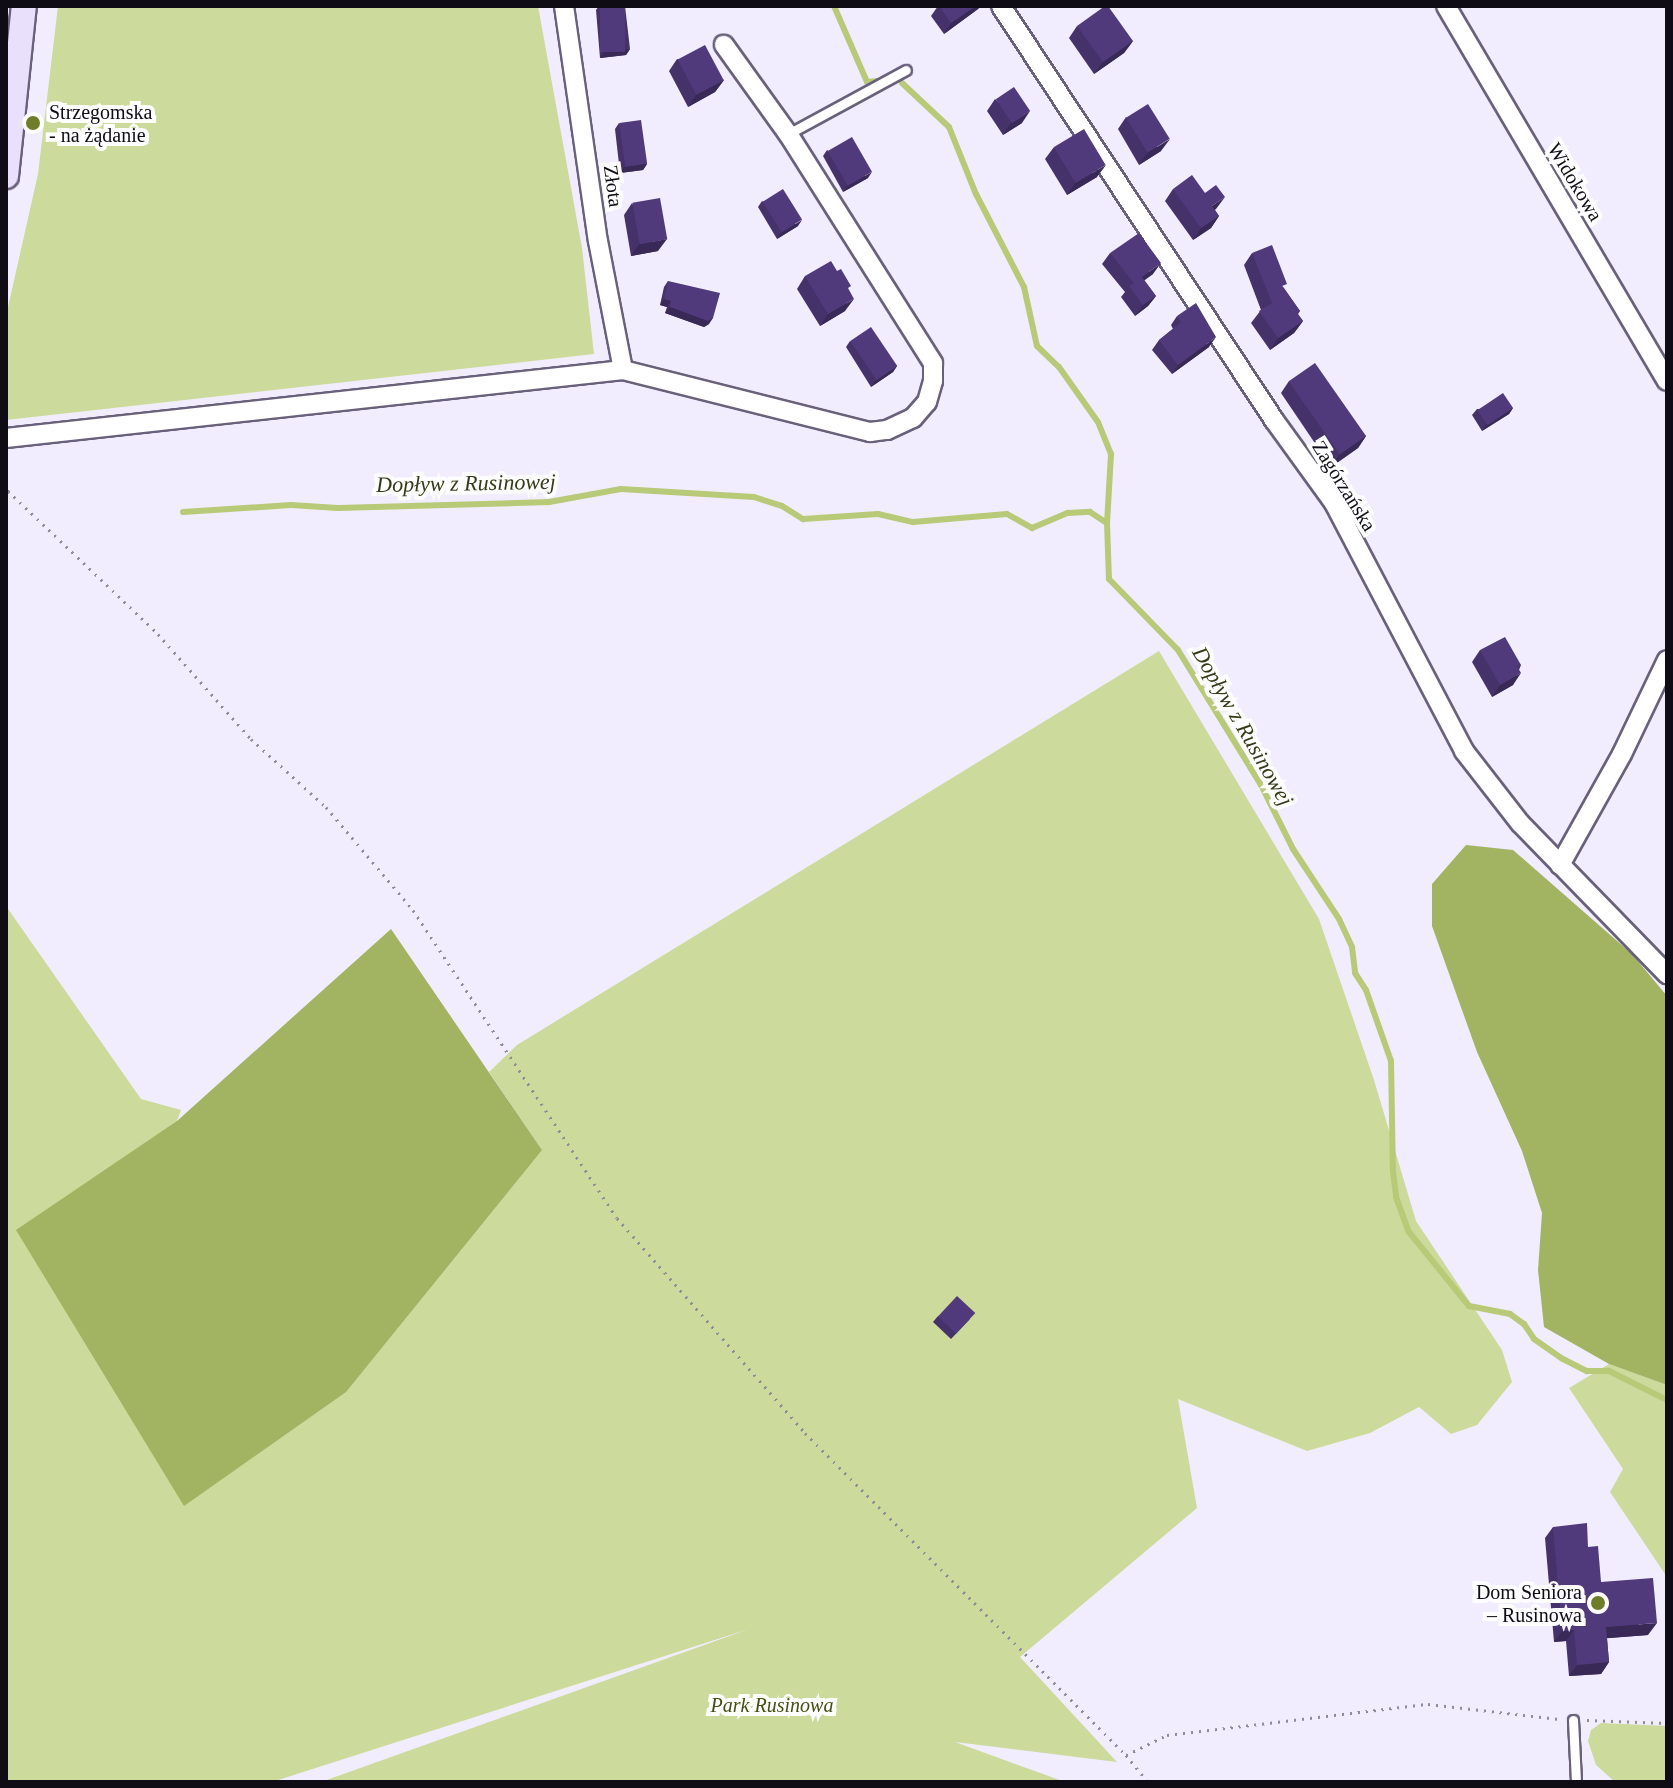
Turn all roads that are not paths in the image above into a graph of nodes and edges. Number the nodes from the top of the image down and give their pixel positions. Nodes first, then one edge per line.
1 (24, 6) edge
2 (564, 6) edge
3 (1001, 6) edge
4 (1446, 6) edge
5 (724, 45) dead end
6 (906, 70) dead end
7 (788, 134) junction
8 (6, 176) edge
9 (623, 370) junction
10 (1667, 381) edge
11 (6, 438) edge
12 (1667, 660) edge
13 (1560, 865) junction
14 (1667, 974) edge
15 (1573, 1720) road end
16 (1576, 1782) edge

1 - 8 main road
2 - 9 street, Złota
3 - 13 street, Zagórzańska
4 - 10 street, Widokowa
5 - 7 street
6 - 7 lane
7 - 9 street
9 - 11 street
12 - 13 street
13 - 14 street, Zagórzańska
15 - 16 lane

